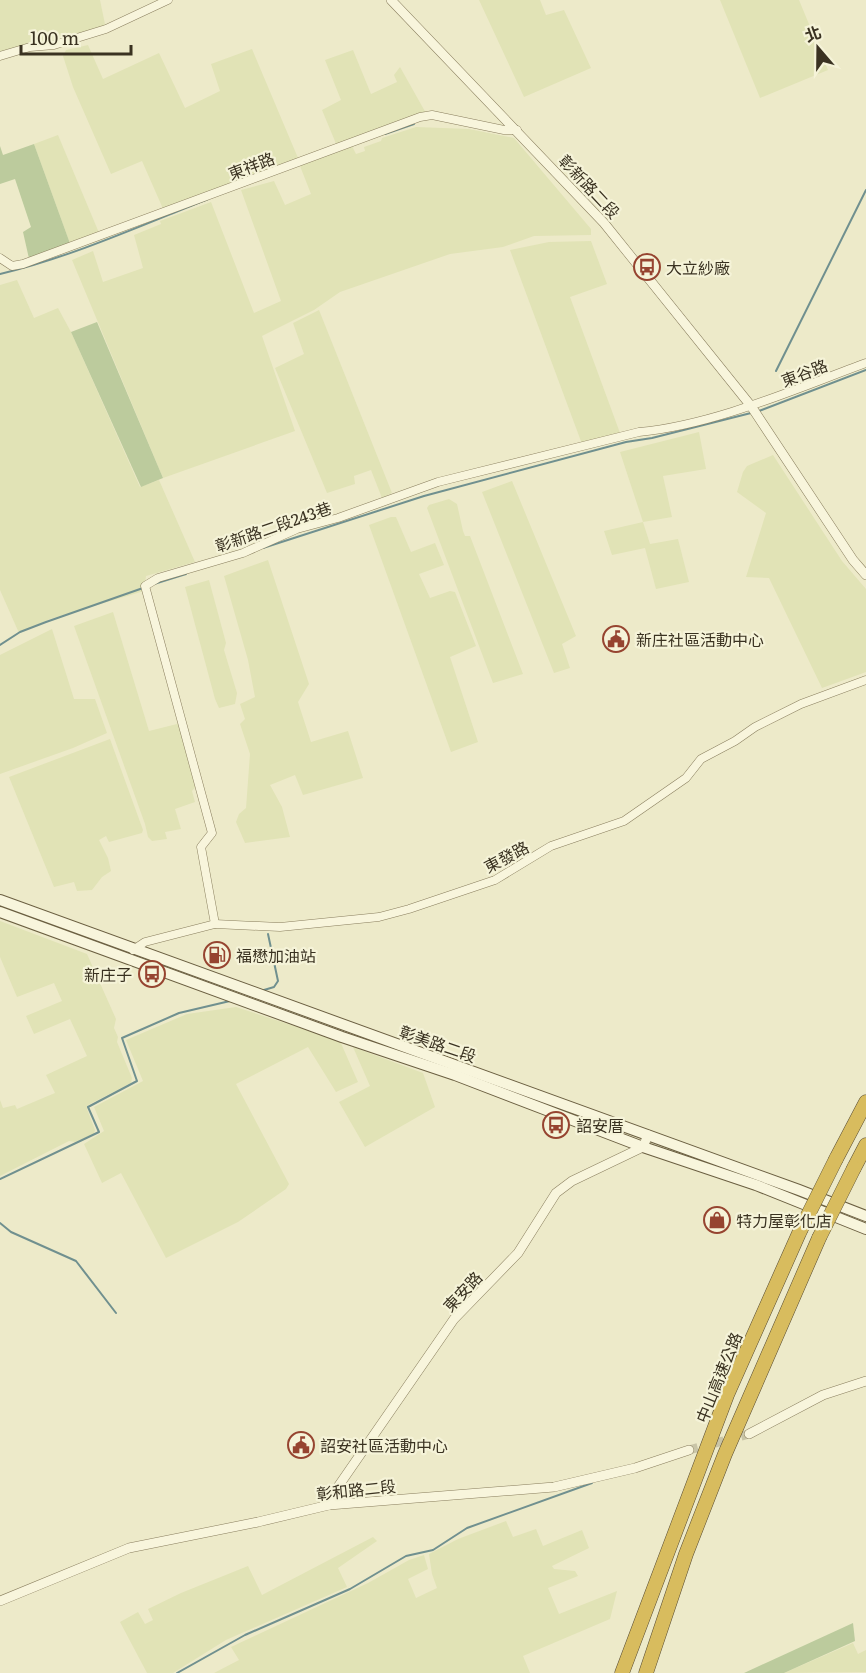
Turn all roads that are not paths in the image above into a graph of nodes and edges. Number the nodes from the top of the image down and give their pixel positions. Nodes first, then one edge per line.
1 (168, 0) edge
2 (391, 0) edge
3 (0, 56) edge
4 (518, 130) junction
5 (0, 258) edge
6 (866, 363) edge
7 (754, 410) junction
8 (866, 575) edge
9 (866, 680) edge
10 (0, 900) edge
11 (0, 912) edge
12 (215, 924) junction
13 (133, 949) junction
14 (129, 960) junction
15 (866, 1102) edge
16 (587, 1113) junction
17 (583, 1124) junction
18 (648, 1135) junction
19 (866, 1145) edge
20 (643, 1147) junction
21 (865, 1222) edge
22 (866, 1381) edge
23 (749, 1434) tunnel mouth
24 (689, 1450) tunnel mouth
25 (329, 1505) junction
26 (0, 1600) edge
27 (622, 1673) edge
28 (646, 1673) edge

1 - 3 street
2 - 4 street, 彰新路二段
4 - 5 street, 東祥路
4 - 7 street, 彰新路二段
6 - 7 street, 東谷路
7 - 8 street, 彰新路二段
7 - 12 street, 彰新路二段243巷
9 - 12 street, 東發路
10 - 13 main road, 彰美路二段
11 - 14 main road, 彰美路二段
12 - 13 street, 東發路
13 - 14 street
13 - 16 main road, 彰美路二段
14 - 17 main road, 彰美路二段
15 - 27 highway, 中山高速公路, bridge
16 - 17 street
16 - 18 main road, 彰美路二段
17 - 20 main road, 彰美路二段
18 - 20 street
18 - 21 main road, 彰美路二段
19 - 28 highway, bridge
20 - 21 main road, 彰美路二段
20 - 25 street, 東安路
22 - 23 street
24 - 25 street, 彰和路二段
25 - 26 street, 彰和路二段

